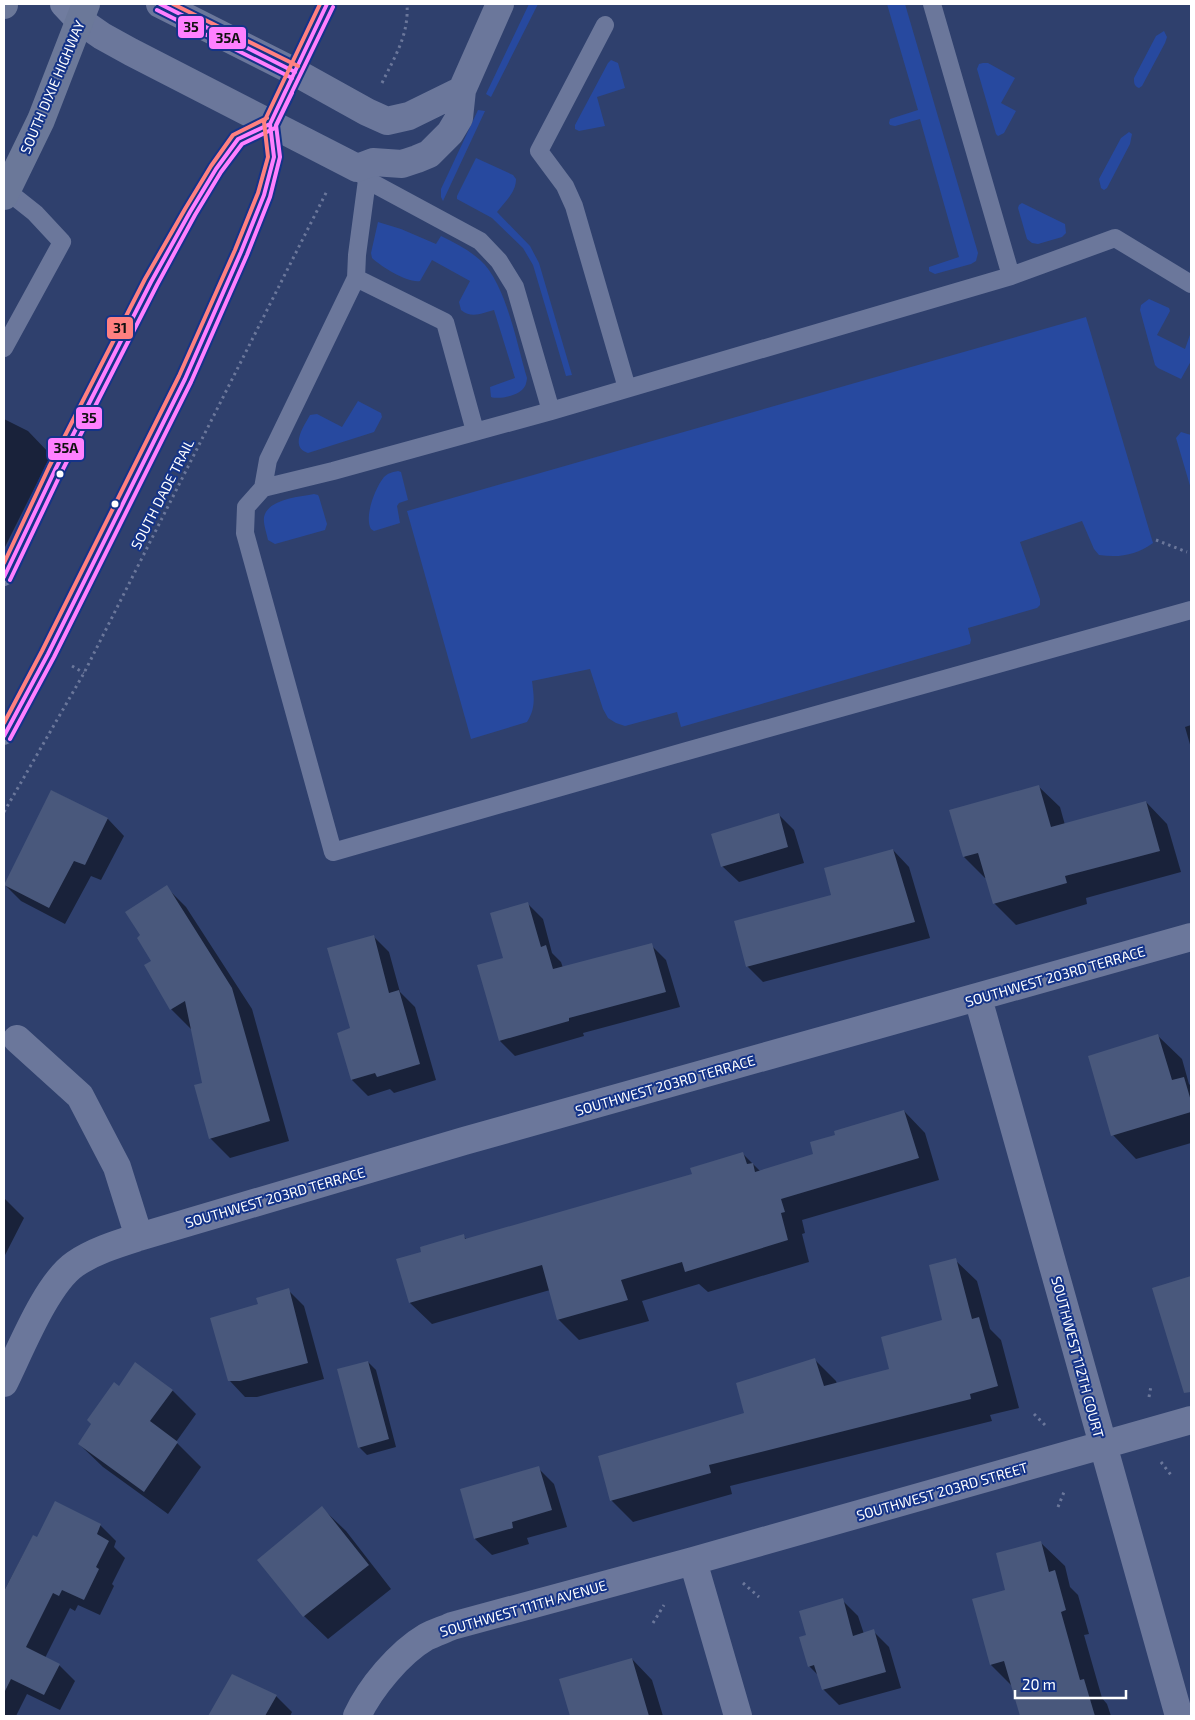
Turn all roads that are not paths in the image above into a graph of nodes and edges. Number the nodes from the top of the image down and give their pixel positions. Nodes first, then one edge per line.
1 (160, 4) edge
2 (327, 4) edge
3 (500, 4) edge
4 (932, 4) edge
5 (76, 9) edge
6 (605, 25) dead end
7 (295, 72) junction
8 (462, 90) junction
9 (270, 124) junction
10 (362, 174) junction
11 (5, 193) edge
12 (1011, 276) junction
13 (356, 278) junction
14 (1191, 284) edge
15 (4, 348) edge
16 (627, 388) junction
17 (550, 410) junction
18 (475, 431) junction
19 (263, 488) junction
20 (4, 577) edge
21 (1191, 610) edge
22 (4, 736) edge
23 (1191, 937) edge
24 (978, 998) junction
25 (17, 1039) dead end
26 (139, 1237) junction
27 (4, 1383) edge
28 (1191, 1420) edge
29 (1103, 1446) junction
30 (694, 1561) junction
31 (357, 1716) edge
32 (738, 1716) edge
33 (1179, 1716) edge

1 - 7 street
2 - 7 lane
3 - 8 street
4 - 12 lane
5 - 9 street
5 - 11 highway, SOUTH DIXIE HIGHWAY
6 - 16 lane
7 - 8 street
7 - 9 lane
8 - 10 street
9 - 10 street
9 - 20 lane
9 - 22 lane
10 - 13 lane
10 - 17 lane
11 - 15 lane
12 - 14 lane
12 - 16 lane
13 - 18 lane
13 - 19 lane
16 - 17 lane
17 - 18 lane
18 - 19 lane
19 - 21 lane
23 - 24 street, SOUTHWEST 203RD TERRACE
24 - 26 street, SOUTHWEST 203RD TERRACE
24 - 29 street, SOUTHWEST 112TH COURT
25 - 26 street
26 - 27 street, SOUTHWEST 203RD TERRACE
28 - 29 street, SOUTHWEST 203RD STREET
29 - 30 street, SOUTHWEST 203RD STREET
29 - 33 street, SOUTHWEST 112TH COURT
30 - 31 street, SOUTHWEST 111TH AVENUE
30 - 32 street

